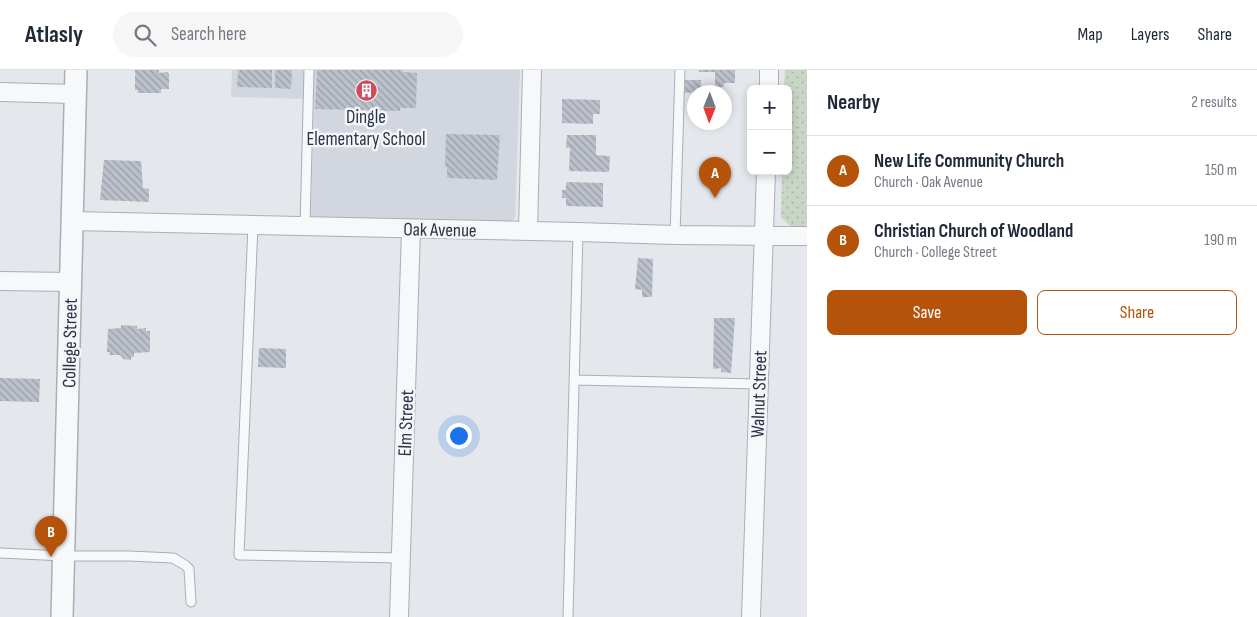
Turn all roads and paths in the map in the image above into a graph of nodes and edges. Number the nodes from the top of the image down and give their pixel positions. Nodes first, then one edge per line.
1 (76, 70) edge
2 (309, 70) edge
3 (532, 70) edge
4 (680, 70) edge
5 (769, 70) edge
6 (769, 85) edge
7 (0, 92) edge
8 (75, 94) junction
9 (766, 175) edge
10 (72, 221) junction
11 (253, 225) junction
12 (304, 227) junction
13 (411, 229) junction
14 (528, 231) junction
15 (578, 232) junction
16 (675, 235) junction
17 (764, 236) junction
18 (807, 236) edge
19 (0, 281) edge
20 (71, 282) junction
21 (574, 380) junction
22 (759, 384) junction
23 (0, 553) edge
24 (64, 556) junction
25 (400, 558) junction
26 (191, 602) dead end
27 (62, 617) edge
28 (399, 617) edge
29 (568, 617) edge
30 (751, 617) edge

1 - 8 street, College Street
2 - 12 lane
3 - 14 street
4 - 16 lane
5 - 6 street
7 - 8 street
8 - 10 street, College Street
9 - 17 street, Walnut Street
10 - 11 street, Oak Avenue
10 - 20 street, College Street
11 - 12 street, Oak Avenue
11 - 25 lane
12 - 13 street, Oak Avenue
13 - 14 street, Oak Avenue
13 - 25 street, Elm Street
14 - 15 street, Oak Avenue
15 - 16 street, Oak Avenue
15 - 21 lane
16 - 17 street, Oak Avenue
17 - 18 street, Oak Avenue
17 - 22 street, Walnut Street
19 - 20 street
20 - 24 street, College Street
21 - 22 lane
21 - 29 lane
22 - 30 street, Walnut Street
23 - 24 lane
24 - 26 lane
24 - 27 street, College Street
25 - 28 street, Elm Street

